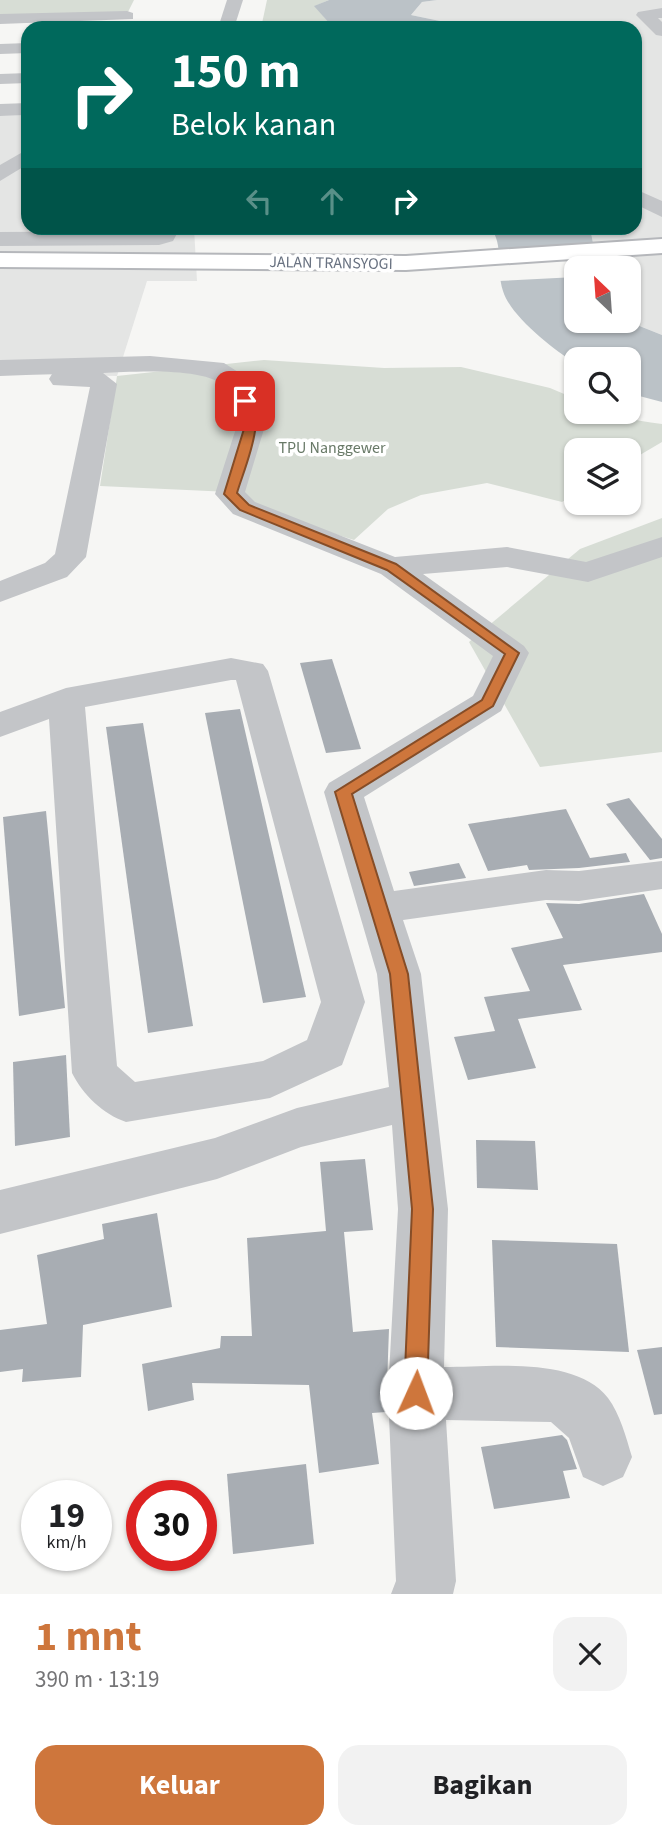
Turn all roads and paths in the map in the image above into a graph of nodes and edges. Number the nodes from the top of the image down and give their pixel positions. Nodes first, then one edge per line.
1 (234, 0) edge
2 (662, 13) edge
3 (128, 15) edge
4 (0, 19) edge
5 (228, 21) edge
6 (662, 31) edge
7 (21, 48) edge
8 (0, 49) edge
9 (21, 78) edge
10 (0, 79) edge
11 (21, 109) edge
12 (0, 110) edge
13 (21, 128) edge
14 (0, 129) edge
15 (21, 157) edge
16 (21, 158) edge
17 (0, 169) edge
18 (0, 175) edge
19 (642, 199) edge
20 (662, 210) edge
21 (166, 235) edge
22 (0, 239) edge
23 (662, 246) edge
24 (43, 249) junction
25 (617, 256) edge
26 (641, 258) edge
27 (662, 259) edge
28 (0, 260) edge
29 (564, 260) edge
30 (474, 266) junction
31 (0, 273) edge
32 (0, 368) edge
33 (0, 380) edge
34 (662, 546) edge
35 (367, 556) junction
36 (0, 592) edge
37 (66, 699) junction
38 (0, 725) edge
39 (662, 875) edge
40 (379, 908) junction
41 (414, 1101) junction
42 (0, 1212) edge
43 (416, 1393) junction
44 (603, 1457) dead end
45 (422, 1594) edge

1 - 5 street
2 - 6 street
3 - 4 street
7 - 8 street
9 - 10 street
11 - 12 street
13 - 14 street
15 - 17 street
16 - 18 street
19 - 20 street
21 - 24 street
22 - 24 street
23 - 25 highway, JALAN TRANSYOGI
24 - 28 highway, JALAN TRANSYOGI
24 - 30 highway, JALAN TRANSYOGI
26 - 27 highway, JALAN TRANSYOGI
29 - 30 highway, JALAN TRANSYOGI
30 - 31 highway, JALAN TRANSYOGI
32 - 35 street
33 - 36 street
34 - 35 street
35 - 40 street
37 - 37 street
37 - 38 street
39 - 40 street
40 - 41 street
41 - 42 street
41 - 43 street
43 - 44 street
43 - 45 street

